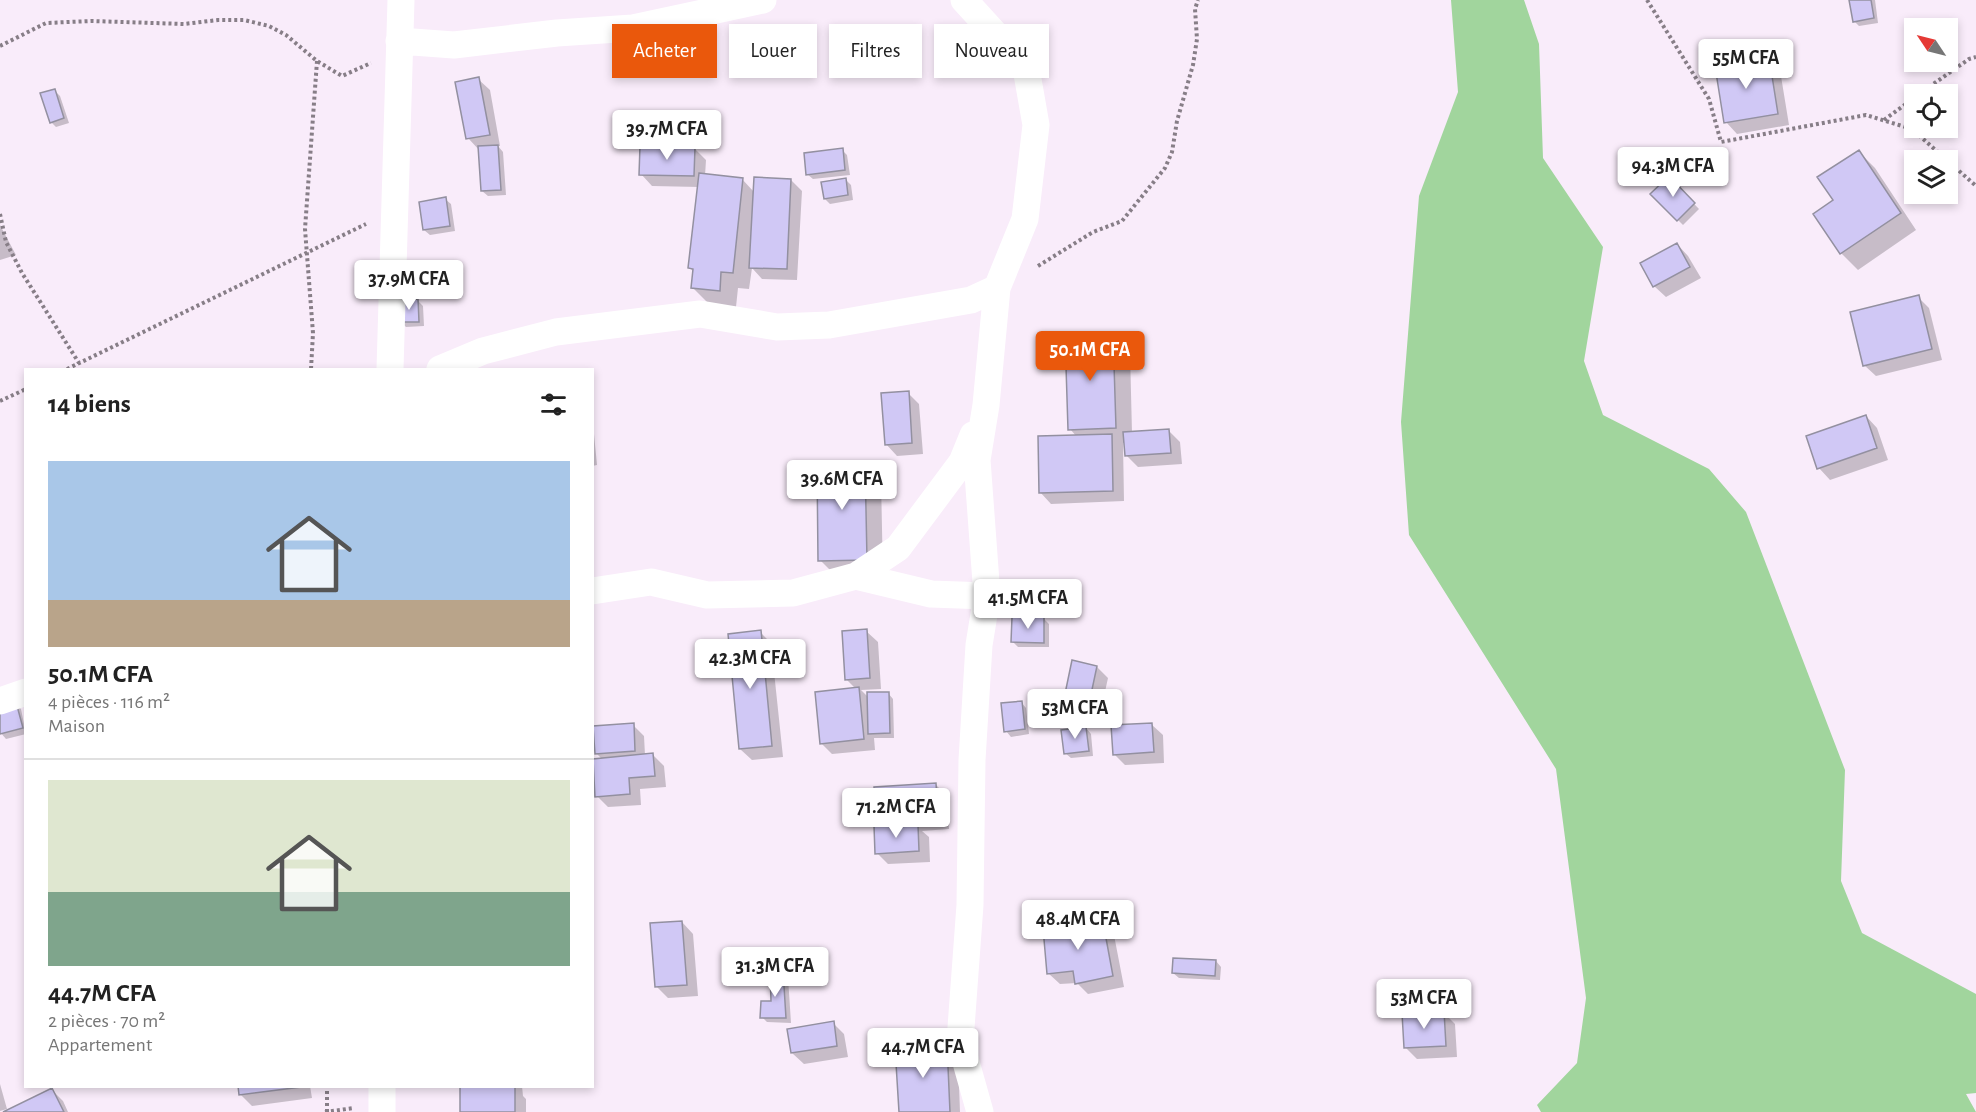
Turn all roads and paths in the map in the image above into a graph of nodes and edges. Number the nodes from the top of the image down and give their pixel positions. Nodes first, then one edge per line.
1 (401, 0) edge
2 (763, 0) edge
3 (964, 0) edge
4 (1198, 0) edge
5 (1647, 0) edge
6 (0, 46) edge
7 (399, 46) junction
8 (1976, 57) edge
9 (317, 61) junction
10 (1933, 84) edge
11 (1904, 105) edge
12 (1883, 120) junction
13 (1976, 186) edge
14 (395, 211) junction
15 (0, 214) edge
16 (306, 253) junction
17 (998, 285) junction
18 (78, 363) junction
19 (69, 368) edge
20 (311, 368) edge
21 (390, 368) edge
22 (442, 368) edge
23 (24, 390) edge
24 (0, 401) edge
25 (986, 405) junction
26 (856, 576) junction
27 (594, 591) edge
28 (987, 596) junction
29 (24, 693) edge
30 (0, 701) edge
31 (327, 1088) edge
32 (381, 1088) edge
33 (327, 1112) edge
34 (382, 1112) edge
35 (980, 1112) edge

1 - 7 street
2 - 7 street
3 - 17 street
4 - 17 path
5 - 12 path
6 - 9 path
7 - 9 path
7 - 14 street
8 - 10 path
9 - 16 path
11 - 12 path
12 - 13 path
14 - 16 path
14 - 21 street
15 - 18 path
16 - 18 path
16 - 20 path
17 - 22 street
17 - 25 street
18 - 19 path
23 - 24 path
25 - 26 street
25 - 28 street
26 - 27 street
26 - 28 street
28 - 35 street
29 - 30 street
31 - 33 path
32 - 34 street

